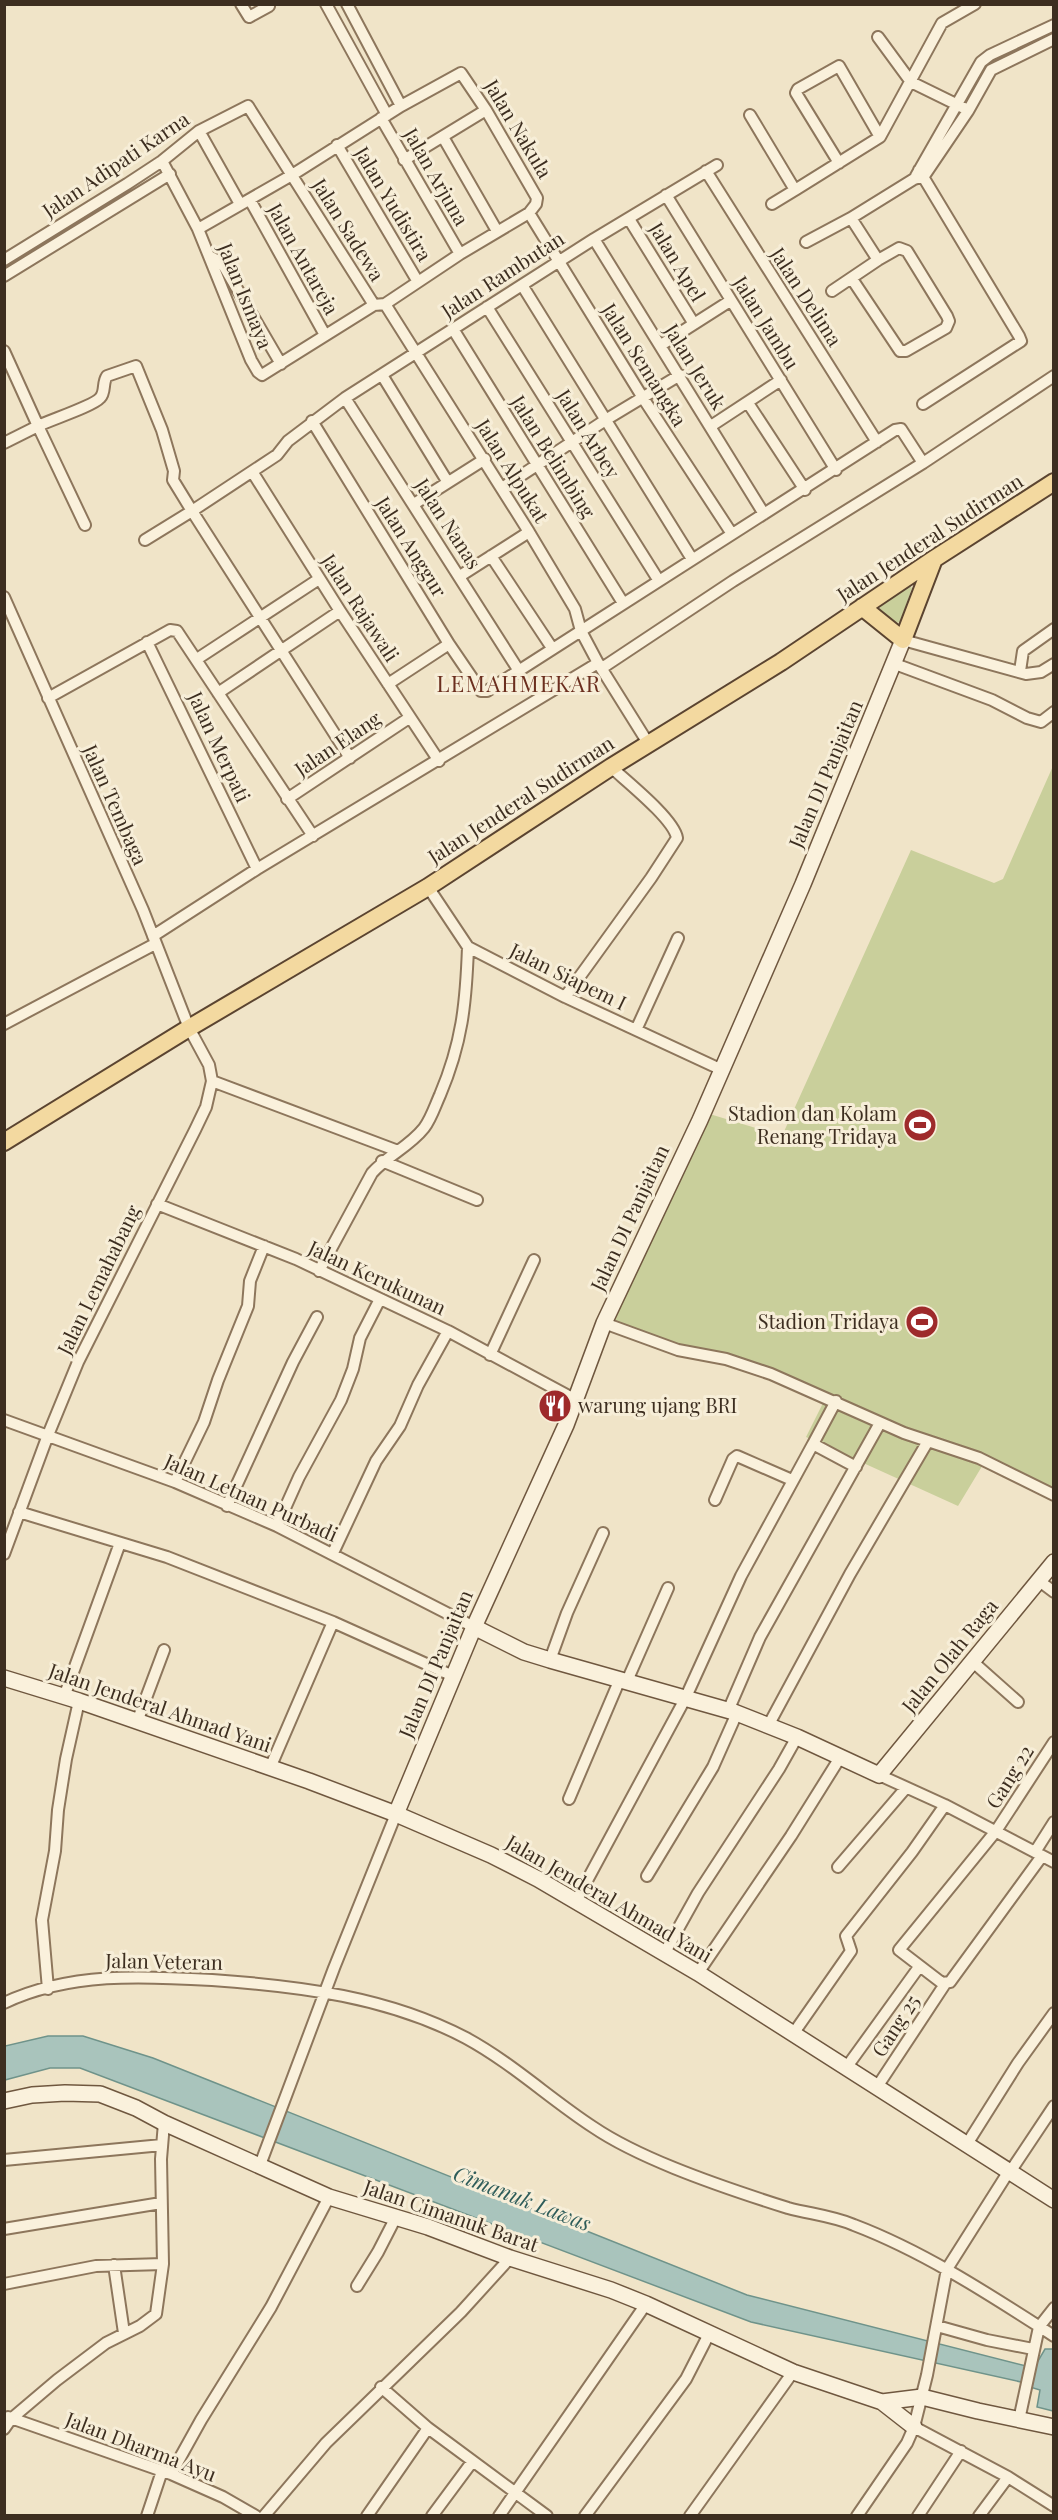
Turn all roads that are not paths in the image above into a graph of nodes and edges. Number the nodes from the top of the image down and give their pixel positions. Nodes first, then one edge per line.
1 (241, 4) edge
2 (326, 4) edge
3 (346, 4) edge
4 (975, 4) edge
5 (269, 6) dead end
6 (1053, 25) edge
7 (1029, 37) junction
8 (878, 38) dead end
9 (1053, 39) edge
10 (1035, 48) junction
11 (911, 82) junction
12 (401, 106) junction
13 (249, 107) joint
14 (963, 108) junction
15 (486, 110) junction
16 (750, 115) dead end
17 (384, 117) junction
18 (199, 131) junction
19 (443, 137) junction
20 (880, 137) junction
21 (337, 145) junction
22 (404, 160) junction
23 (162, 161) junction
24 (839, 163) junction
25 (717, 165) dead end
26 (706, 171) junction
27 (170, 174) junction
28 (292, 175) junction
29 (919, 175) junction
30 (127, 184) junction
31 (795, 190) junction
32 (134, 195) junction
33 (666, 195) junction
34 (245, 202) junction
35 (772, 204) dead end
36 (532, 208) junction
37 (851, 218) junction
38 (629, 219) junction
39 (198, 229) junction
40 (497, 231) junction
41 (594, 239) junction
42 (806, 242) dead end
43 (26, 245) junction
44 (460, 254) junction
45 (209, 256) junction
46 (34, 258) junction
47 (4, 260) edge
48 (878, 260) junction
49 (558, 262) junction
50 (4, 276) edge
51 (852, 279) junction
52 (418, 282) junction
53 (522, 285) junction
54 (832, 291) dead end
55 (730, 301) junction
56 (380, 304) junction
57 (487, 307) junction
58 (694, 324) junction
59 (453, 329) junction
60 (325, 335) junction
61 (661, 345) junction
62 (4, 351) edge
63 (416, 353) junction
64 (281, 364) junction
65 (382, 375) junction
66 (680, 375) junction
67 (1053, 376) edge
68 (781, 380) junction
69 (345, 398) junction
70 (643, 398) junction
71 (748, 403) junction
72 (923, 404) dead end
73 (607, 419) junction
74 (312, 421) junction
75 (38, 426) junction
76 (711, 426) junction
77 (877, 442) junction
78 (4, 443) edge
79 (573, 443) junction
80 (484, 459) junction
81 (923, 463) junction
82 (538, 465) junction
83 (836, 470) junction
84 (253, 473) junction
85 (447, 481) junction
86 (1053, 482) edge
87 (502, 488) junction
88 (805, 490) junction
89 (414, 504) junction
90 (192, 511) junction
91 (764, 514) junction
92 (85, 525) dead end
93 (529, 532) junction
94 (732, 534) junction
95 (145, 540) dead end
96 (491, 556) junction
97 (692, 559) junction
98 (934, 559) junction
99 (460, 576) junction
100 (319, 579) junction
101 (659, 581) junction
102 (4, 597) edge
103 (623, 603) junction
104 (862, 607) junction
105 (339, 610) junction
106 (260, 619) junction
107 (1053, 629) edge
108 (581, 631) junction
109 (903, 640) junction
110 (147, 642) junction
111 (449, 644) junction
112 (552, 648) junction
113 (281, 652) junction
114 (196, 659) junction
115 (895, 664) junction
116 (1053, 664) edge
117 (600, 665) junction
118 (519, 671) junction
119 (1020, 671) junction
120 (388, 684) junction
121 (218, 693) junction
122 (48, 698) junction
123 (1053, 712) edge
124 (409, 718) junction
125 (648, 743) junction
126 (350, 758) junction
127 (439, 761) junction
128 (610, 767) junction
129 (287, 799) junction
130 (313, 836) junction
131 (257, 868) junction
132 (428, 887) junction
133 (678, 938) dead end
134 (154, 940) junction
135 (468, 947) junction
136 (566, 997) junction
137 (4, 1024) edge
138 (189, 1028) junction
139 (636, 1030) junction
140 (720, 1069) junction
141 (212, 1081) junction
142 (4, 1142) edge
143 (398, 1151) junction
144 (382, 1161) junction
145 (477, 1200) dead end
146 (158, 1204) junction
147 (264, 1246) junction
148 (534, 1260) dead end
149 (319, 1271) junction
150 (380, 1299) junction
151 (317, 1317) dead end
152 (604, 1323) junction
153 (448, 1331) junction
154 (490, 1355) junction
155 (574, 1399) junction
156 (836, 1401) junction
157 (4, 1420) edge
158 (880, 1423) junction
159 (48, 1435) junction
160 (928, 1440) junction
161 (813, 1444) junction
162 (856, 1467) junction
163 (792, 1480) junction
164 (175, 1482) junction
165 (1053, 1495) edge
166 (715, 1500) dead end
167 (227, 1506) junction
168 (19, 1512) junction
169 (277, 1526) junction
170 (603, 1533) dead end
171 (120, 1543) junction
172 (333, 1553) junction
173 (4, 1554) edge
174 (1053, 1562) edge
175 (1038, 1580) junction
176 (668, 1588) dead end
177 (1053, 1592) edge
178 (333, 1622) junction
179 (474, 1627) junction
180 (164, 1650) dead end
181 (550, 1660) junction
182 (973, 1662) junction
183 (453, 1676) junction
184 (4, 1678) edge
185 (624, 1680) junction
186 (72, 1699) junction
187 (685, 1699) junction
188 (1017, 1702) dead end
189 (732, 1712) junction
190 (138, 1722) junction
191 (768, 1726) junction
192 (797, 1737) junction
193 (1053, 1742) edge
194 (841, 1756) junction
195 (270, 1768) junction
196 (879, 1775) junction
197 (905, 1789) junction
198 (569, 1799) dead end
199 (945, 1805) junction
200 (396, 1814) junction
201 (1053, 1822) edge
202 (996, 1831) junction
203 (1038, 1854) junction
204 (1053, 1862) edge
205 (838, 1867) dead end
206 (647, 1876) dead end
207 (576, 1901) junction
208 (664, 1954) junction
209 (919, 1967) junction
210 (698, 1973) junction
211 (945, 1984) junction
212 (48, 1989) junction
213 (325, 1991) junction
214 (4, 2003) edge
215 (1053, 2013) edge
216 (793, 2034) junction
217 (846, 2068) junction
218 (877, 2087) junction
219 (4, 2101) edge
220 (1053, 2106) edge
221 (164, 2123) junction
222 (967, 2144) junction
223 (162, 2145) junction
224 (4, 2160) edge
225 (260, 2165) junction
226 (1010, 2171) junction
227 (329, 2196) junction
228 (1052, 2196) edge
229 (161, 2203) junction
230 (396, 2217) junction
231 (4, 2229) edge
232 (510, 2258) junction
233 (163, 2264) junction
234 (114, 2265) junction
235 (947, 2269) junction
236 (4, 2284) edge
237 (357, 2286) dead end
238 (646, 2304) junction
239 (1053, 2308) edge
240 (1039, 2327) junction
241 (936, 2329) junction
242 (124, 2333) junction
243 (709, 2334) junction
244 (1053, 2336) edge
245 (1032, 2354) junction
246 (794, 2372) junction
247 (381, 2387) junction
248 (922, 2397) junction
249 (882, 2402) junction
250 (8, 2418) edge
251 (1019, 2420) junction
252 (914, 2427) junction
253 (1053, 2427) edge
254 (428, 2428) junction
255 (4, 2429) edge
256 (961, 2451) junction
257 (472, 2462) junction
258 (167, 2472) junction
259 (1008, 2476) junction
260 (515, 2493) junction
261 (1053, 2505) edge
262 (147, 2516) edge
263 (256, 2516) edge
264 (264, 2516) edge
265 (367, 2516) edge
266 (432, 2516) edge
267 (499, 2516) edge
268 (548, 2516) edge
269 (585, 2516) edge
270 (690, 2516) edge
271 (857, 2516) edge
272 (918, 2516) edge
273 (979, 2516) edge

1 - 5 street
2 - 17 street, Jalan Arjuna
3 - 12 street
4 - 11 street
6 - 7 street
7 - 10 street
7 - 14 street
8 - 11 street
9 - 10 street
10 - 14 street
11 - 14 street
11 - 20 street
12 - 15 street, Jalan Nakula
12 - 17 street
13 - 18 street, Jalan Adipati Karna
13 - 28 street, Jalan Sadewa
14 - 29 street
15 - 19 street
15 - 36 street, Jalan Nakula
16 - 31 street
17 - 21 street
17 - 22 street, Jalan Arjuna
18 - 23 street, Jalan Adipati Karna
18 - 34 street, Jalan Antareja
19 - 22 street
19 - 40 street
20 - 24 street
20 - 24 street
21 - 28 street
21 - 52 street, Jalan Yudistira
22 - 44 street, Jalan Arjuna
23 - 27 street, Jalan Ismaya
23 - 30 street, Jalan Adipati Karna
24 - 31 street
25 - 26 street, Jalan Rambutan
26 - 33 street, Jalan Rambutan
26 - 77 street, Jalan Delima
27 - 32 street, Jalan Adipati Karna
27 - 39 street, Jalan Ismaya
28 - 34 street
28 - 56 street, Jalan Sadewa
29 - 37 street
29 - 72 street
30 - 32 street
30 - 43 street, Jalan Adipati Karna
31 - 35 street
32 - 46 street, Jalan Adipati Karna
33 - 38 street, Jalan Rambutan
33 - 55 street, Jalan Jambu
34 - 39 street
34 - 60 street, Jalan Antareja
36 - 40 street
36 - 49 street, Jalan Semangka
37 - 42 street
37 - 48 street
38 - 41 street, Jalan Rambutan
38 - 58 street, Jalan Apel
39 - 45 street, Jalan Ismaya
40 - 44 street
41 - 49 street, Jalan Rambutan
41 - 61 street, Jalan Jeruk
43 - 46 street
43 - 47 street, Jalan Adipati Karna
44 - 52 street
45 - 64 street
45 - 64 street, Jalan Ismaya
46 - 50 street, Jalan Adipati Karna
48 - 51 street
48 - 51 street
49 - 53 street, Jalan Rambutan
49 - 70 street, Jalan Semangka
51 - 54 street
52 - 56 street
53 - 57 street, Jalan Rambutan
53 - 73 street
55 - 58 street
55 - 68 street, Jalan Jambu
56 - 60 street
56 - 63 street, Jalan Alpukat
57 - 59 street, Jalan Rambutan
57 - 79 street, Jalan Arbey
58 - 61 street
59 - 63 street, Jalan Rambutan
59 - 82 street, Jalan Belimbing
60 - 64 street
61 - 66 street, Jalan Jeruk
62 - 75 street
63 - 65 street, Jalan Rambutan
63 - 80 street, Jalan Alpukat
65 - 69 street, Jalan Rambutan
65 - 85 street
66 - 70 street
66 - 76 street, Jalan Jeruk
67 - 81 street
68 - 71 street
68 - 83 street, Jalan Jambu
69 - 74 street, Jalan Rambutan
69 - 89 street, Jalan Nanas
70 - 73 street
70 - 94 street, Jalan Semangka
71 - 76 street
71 - 88 street
73 - 79 street
73 - 97 street
74 - 84 street, Jalan Rambutan
74 - 111 street, Jalan Anggur
75 - 78 street
75 - 90 street
75 - 92 street
76 - 91 street, Jalan Jeruk
77 - 81 street
77 - 83 street
79 - 82 street
79 - 101 street, Jalan Arbey
80 - 85 street
80 - 87 street, Jalan Alpukat
81 - 117 street
82 - 87 street
82 - 103 street, Jalan Belimbing
83 - 88 street
84 - 90 street, Jalan Rambutan
84 - 100 street, Jalan Rajawali
85 - 89 street
86 - 98 main road, Jalan Jenderal Sudirman
87 - 93 street, Jalan Alpukat
88 - 91 street
89 - 99 street, Jalan Nanas
90 - 95 street, Jalan Rambutan
90 - 106 street
91 - 94 street
93 - 96 street
93 - 108 street, Jalan Alpukat
94 - 97 street
96 - 99 street
96 - 112 street
97 - 101 street
98 - 104 main road, Jalan Jenderal Sudirman
98 - 109 main road
99 - 118 street, Jalan Nanas
100 - 105 street, Jalan Rajawali
100 - 106 street
101 - 103 street
102 - 122 street, Jalan Tembaga
103 - 108 street
104 - 109 main road
104 - 125 main road, Jalan Jenderal Sudirman
105 - 113 street
105 - 120 street, Jalan Rajawali
106 - 113 street
106 - 114 street
107 - 119 street
108 - 112 street
108 - 117 street, Jalan Alpukat
109 - 115 street, Jalan DI Panjaitan
109 - 119 street
110 - 114 street
110 - 122 street
110 - 131 street, Jalan Merpati
111 - 118 street, Jalan Anggur
111 - 120 street
112 - 118 street
113 - 121 street
113 - 126 street
114 - 121 street
115 - 123 street
115 - 140 street, Jalan DI Panjaitan
116 - 119 street
117 - 125 street, Jalan Alpukat
117 - 127 street
120 - 124 street, Jalan Rajawali
121 - 129 street
122 - 134 street, Jalan Tembaga
124 - 126 street, Jalan Elang
124 - 127 street, Jalan Rajawali
125 - 128 main road, Jalan Jenderal Sudirman
126 - 129 street, Jalan Elang
127 - 130 street
128 - 132 main road, Jalan Jenderal Sudirman
128 - 136 street
129 - 130 street
130 - 131 street
131 - 134 street
132 - 135 street, Jalan Siapem I
132 - 138 main road, Jalan Jenderal Sudirman
133 - 139 street
134 - 137 street
134 - 138 street, Jalan Tembaga
135 - 136 street, Jalan Siapem I
135 - 143 street
136 - 139 street, Jalan Siapem I
138 - 141 street
138 - 142 main road, Jalan Jenderal Sudirman
139 - 140 street, Jalan Siapem I
140 - 152 street, Jalan DI Panjaitan
141 - 143 street
141 - 146 street, Jalan Lemahabang
143 - 144 street
144 - 145 street
144 - 149 street
146 - 147 street, Jalan Kerukunan
146 - 159 street, Jalan Lemahabang
147 - 149 street, Jalan Kerukunan
147 - 164 street
148 - 154 street
149 - 150 street, Jalan Kerukunan
150 - 153 street, Jalan Kerukunan
150 - 169 street
151 - 167 street
152 - 155 street, Jalan DI Panjaitan
152 - 156 street
153 - 154 street, Jalan Kerukunan
153 - 172 street
154 - 155 street, Jalan Kerukunan
155 - 179 street, Jalan DI Panjaitan
156 - 158 street
156 - 161 street
157 - 159 street, Jalan Letnan Purbadi
158 - 160 street
158 - 162 street
159 - 164 street, Jalan Letnan Purbadi
159 - 168 street, Jalan Lemahabang
160 - 165 street
160 - 191 street
161 - 162 street
161 - 163 street
162 - 189 street
163 - 166 street
163 - 187 street
164 - 167 street, Jalan Letnan Purbadi
167 - 169 street, Jalan Letnan Purbadi
168 - 171 street
168 - 173 street, Jalan Lemahabang
169 - 172 street, Jalan Letnan Purbadi
170 - 181 street
171 - 178 street
171 - 186 street
172 - 179 street, Jalan Letnan Purbadi
174 - 175 street, Jalan Olah Raga
175 - 177 street
175 - 182 street, Jalan Olah Raga
176 - 185 street
178 - 183 street
178 - 195 street
179 - 181 street
179 - 183 street, Jalan DI Panjaitan
180 - 190 street
181 - 185 street
182 - 188 street
182 - 196 street, Jalan Olah Raga
183 - 200 street, Jalan DI Panjaitan
184 - 186 street, Jalan Jenderal Ahmad Yani
185 - 187 street
185 - 198 street
186 - 190 street, Jalan Jenderal Ahmad Yani
186 - 212 street
187 - 189 street
187 - 207 street
189 - 191 street
189 - 206 street
190 - 195 street, Jalan Jenderal Ahmad Yani
191 - 192 street
192 - 194 street
192 - 208 street
193 - 202 street, Gang 22
194 - 196 street
194 - 210 street
195 - 200 street, Jalan Jenderal Ahmad Yani
196 - 197 street
197 - 199 street
197 - 205 street
199 - 202 street
199 - 216 street
200 - 207 street, Jalan Jenderal Ahmad Yani
200 - 213 street
201 - 203 street, Gang 25
202 - 203 street
202 - 209 street, Gang 22
203 - 204 street
203 - 211 street, Gang 25
207 - 208 street, Jalan Jenderal Ahmad Yani
208 - 210 street, Jalan Jenderal Ahmad Yani
209 - 211 street
209 - 217 street
210 - 216 street, Jalan Jenderal Ahmad Yani
211 - 218 street, Gang 25
212 - 213 street, Jalan Veteran
212 - 214 street, Jalan Veteran
213 - 225 street
213 - 235 street, Jalan Veteran
215 - 222 street
216 - 217 street, Jalan Jenderal Ahmad Yani
217 - 218 street, Jalan Jenderal Ahmad Yani
218 - 222 street, Jalan Jenderal Ahmad Yani
219 - 221 street, Jalan Cimanuk Barat
220 - 226 street
221 - 223 street
221 - 225 street, Jalan Cimanuk Barat
222 - 226 street, Jalan Jenderal Ahmad Yani
223 - 224 street
223 - 229 street
225 - 227 street, Jalan Cimanuk Barat
226 - 228 street, Jalan Jenderal Ahmad Yani
226 - 235 street
227 - 230 street, Jalan Cimanuk Barat
227 - 258 street
229 - 231 street
229 - 233 street
230 - 232 street, Jalan Cimanuk Barat
230 - 237 street
232 - 238 street, Jalan Cimanuk Barat
232 - 247 street
233 - 234 street
233 - 242 street
234 - 236 street
234 - 242 street
235 - 240 street, Jalan Veteran
235 - 241 street
238 - 243 street, Jalan Cimanuk Barat
238 - 260 street
239 - 240 street
240 - 244 street, Jalan Veteran
240 - 245 street
241 - 245 street
241 - 248 street
242 - 250 street
243 - 246 street, Jalan Cimanuk Barat
243 - 269 street
245 - 251 street
246 - 249 street, Jalan Cimanuk Barat
246 - 270 street
247 - 254 street
247 - 264 street
248 - 249 street
248 - 251 street
248 - 252 street
249 - 252 street
250 - 255 street
250 - 258 street, Jalan Dharma Ayu
251 - 253 street
252 - 256 street
252 - 271 street
254 - 257 street
254 - 265 street
256 - 259 street
256 - 272 street
257 - 260 street
257 - 266 street
258 - 262 street
258 - 263 street, Jalan Dharma Ayu
259 - 261 street
259 - 273 street
260 - 267 street
260 - 268 street

